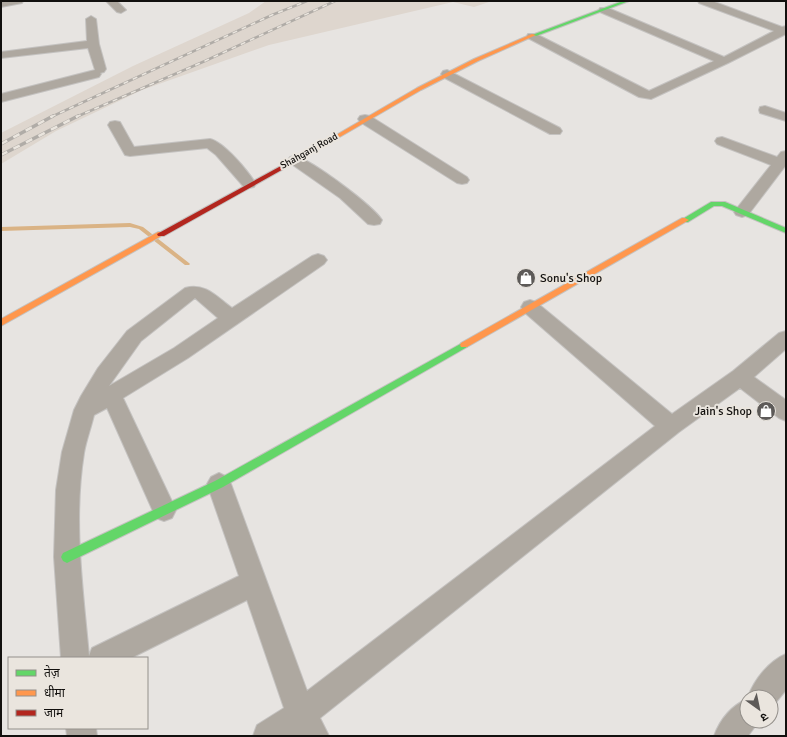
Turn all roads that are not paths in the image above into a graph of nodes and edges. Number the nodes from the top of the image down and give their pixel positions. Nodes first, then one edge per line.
1 (18, 1) edge
2 (112, 1) edge
3 (627, 1) edge
4 (703, 1) edge
5 (1, 4) edge
6 (121, 10) dead end
7 (604, 10) junction
8 (91, 19) dead end
9 (784, 30) edge
10 (532, 36) junction
11 (94, 44) junction
12 (1, 55) edge
13 (724, 61) junction
14 (447, 74) junction
15 (1, 98) edge
16 (765, 110) dead end
17 (786, 117) edge
18 (365, 118) junction
19 (115, 125) dead end
20 (555, 131) dead end
21 (722, 140) dead end
22 (783, 159) edge
23 (295, 160) junction
24 (462, 180) dead end
25 (249, 184) junction
26 (742, 212) junction
27 (374, 220) dead end
28 (786, 231) edge
29 (318, 260) dead end
30 (530, 307) junction
31 (231, 318) junction
32 (1, 323) edge
33 (786, 338) edge
34 (740, 378) junction
35 (111, 394) junction
36 (85, 410) junction
37 (786, 412) edge
38 (671, 426) junction
39 (219, 484) junction
40 (164, 510) junction
41 (67, 557) junction
42 (255, 582) junction
43 (75, 657) edge
44 (104, 657) edge
45 (786, 668) edge
46 (769, 689) edge
47 (739, 724) edge
48 (307, 725) edge
49 (268, 736) edge
50 (729, 736) edge

1 - 5 street
2 - 6 street
3 - 7 main road, Shahganj Road
4 - 9 street
7 - 10 main road, Shahganj Road
7 - 13 street
8 - 11 street
9 - 13 street
10 - 13 street
10 - 14 main road, Shahganj Road
11 - 12 street
11 - 15 street
14 - 18 main road, Shahganj Road
14 - 20 street
16 - 17 street
18 - 23 main road, Shahganj Road
18 - 24 street
19 - 25 street
21 - 22 street
22 - 26 street
23 - 25 main road, Shahganj Road
23 - 27 street
25 - 32 main road, Shahganj Road
26 - 28 main road
26 - 30 main road
29 - 31 street
30 - 38 street
30 - 39 main road
31 - 35 street
31 - 36 street
33 - 34 street
34 - 37 street
34 - 38 street
35 - 36 street
35 - 40 street
36 - 41 street
38 - 48 street
39 - 40 main road
39 - 42 street
40 - 41 main road
41 - 43 street
42 - 44 street
42 - 48 street
45 - 46 street
47 - 50 street
48 - 49 street

